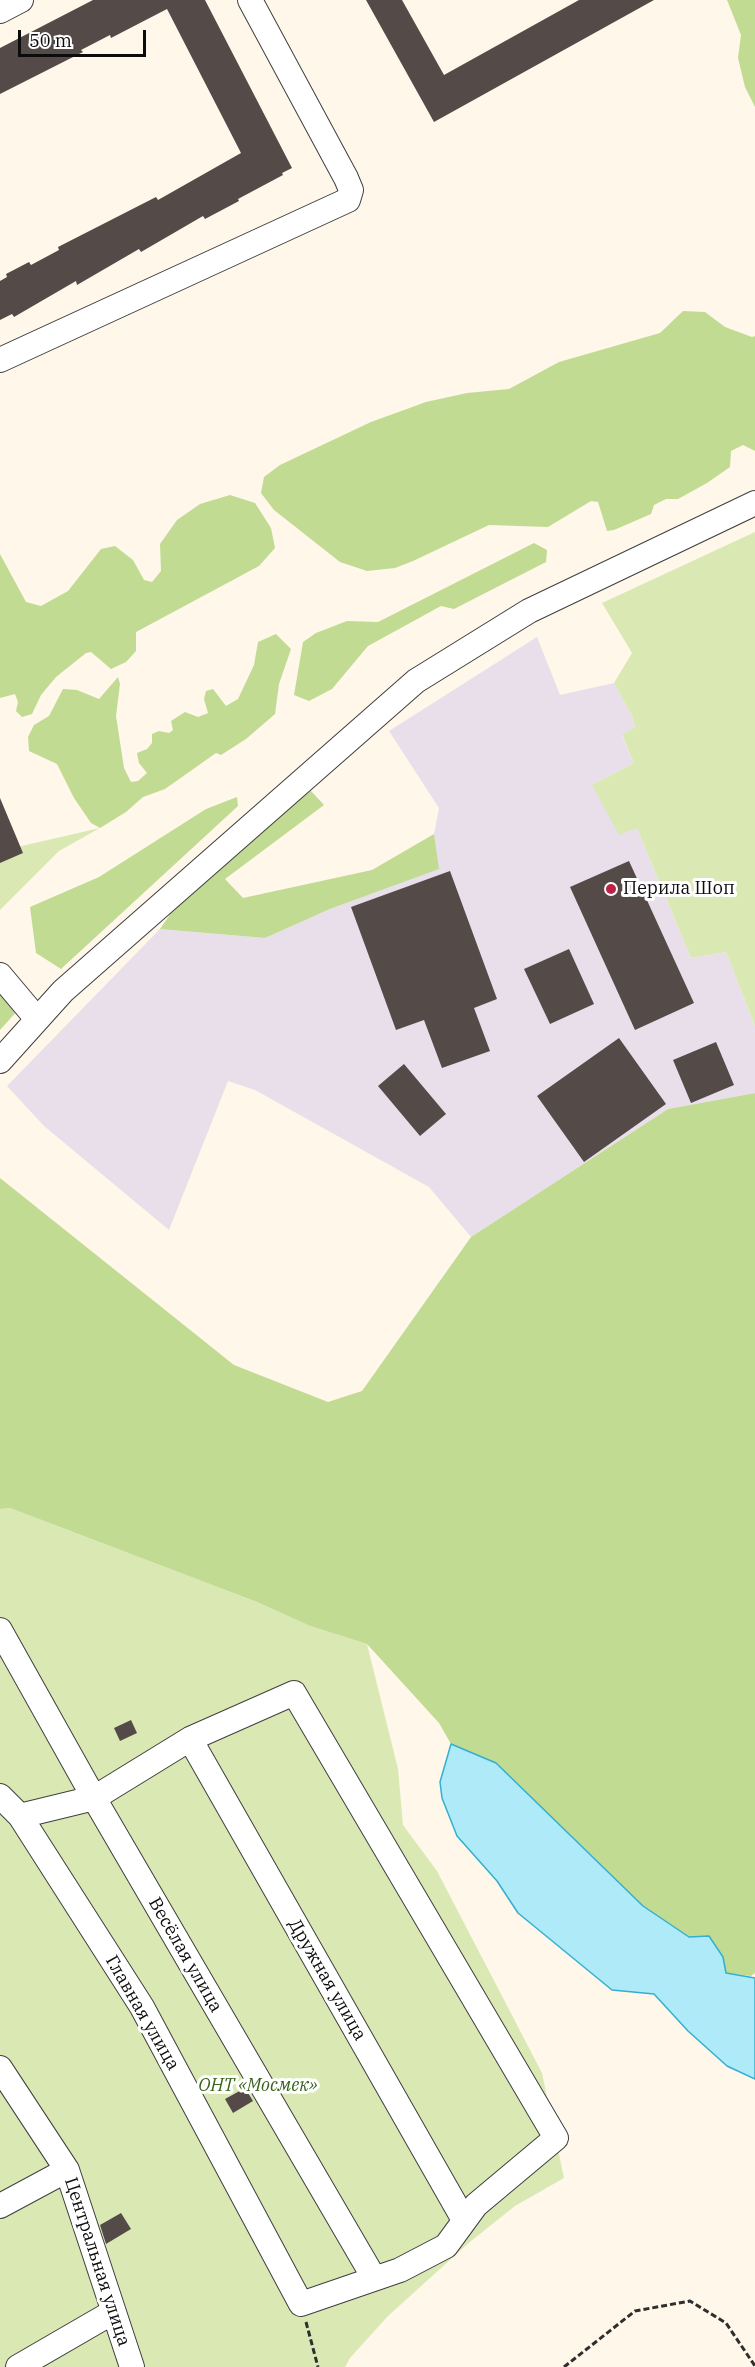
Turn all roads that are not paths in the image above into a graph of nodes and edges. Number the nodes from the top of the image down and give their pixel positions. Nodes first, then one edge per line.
1 (21, 0) edge
2 (249, 0) edge
3 (0, 11) edge
4 (0, 360) edge
5 (755, 503) edge
6 (0, 975) edge
7 (38, 1019) junction
8 (0, 1061) edge
9 (0, 1630) edge
10 (190, 1739) junction
11 (0, 1796) edge
12 (94, 1798) junction
13 (20, 1816) junction
14 (0, 2068) edge
15 (67, 2170) junction
16 (0, 2206) edge
17 (464, 2220) junction
18 (374, 2278) junction
19 (113, 2312) junction
20 (18, 2367) edge
21 (132, 2367) edge

1 - 3 street
2 - 4 street
5 - 7 street
6 - 7 street
7 - 8 street
9 - 12 street, Весёлая улица
10 - 12 street
10 - 17 street, Дружная улица
10 - 17 street
11 - 13 street, Главная улица
12 - 13 street
12 - 18 street, Весёлая улица
13 - 18 street, Главная улица
14 - 15 street, Центральная улица
15 - 16 street
15 - 19 street, Центральная улица
17 - 18 street
19 - 20 street
19 - 21 street, Центральная улица

